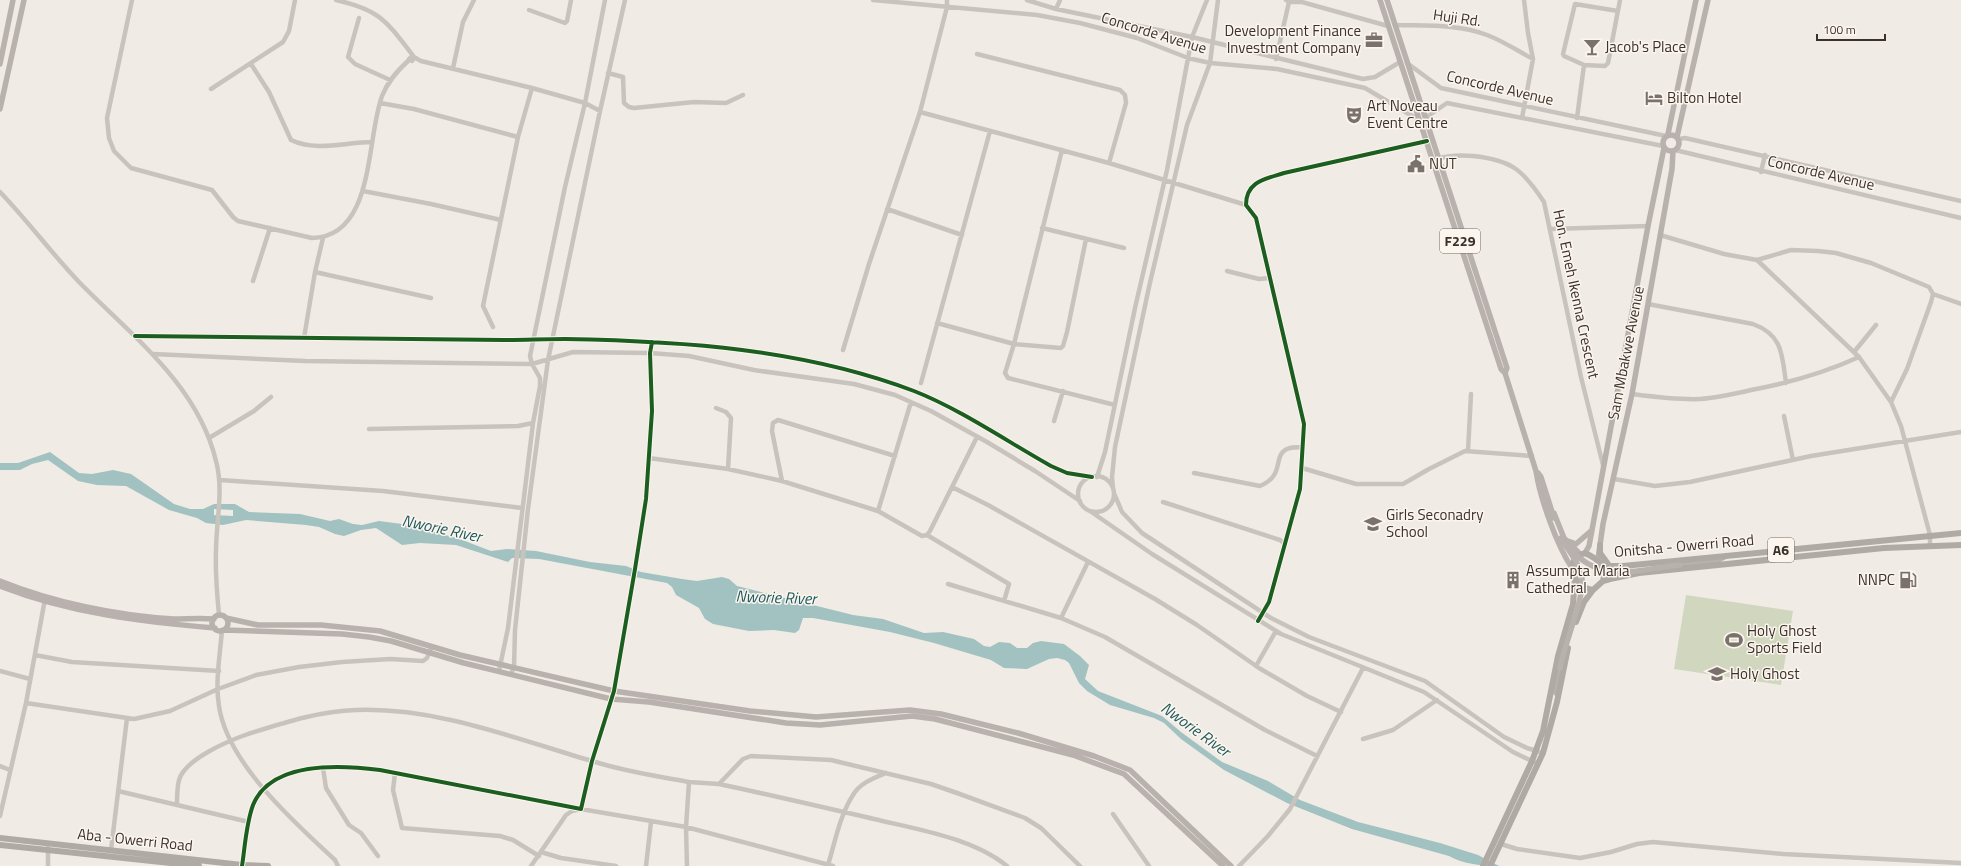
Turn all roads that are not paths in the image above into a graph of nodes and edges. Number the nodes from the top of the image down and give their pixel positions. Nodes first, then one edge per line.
1 (13, 0) edge
2 (24, 0) edge
3 (132, 0) edge
4 (295, 0) edge
5 (336, 0) edge
6 (474, 0) edge
7 (571, 0) edge
8 (603, 0) edge
9 (625, 0) edge
10 (873, 0) edge
11 (947, 0) edge
12 (1027, 0) edge
13 (1060, 0) edge
14 (1207, 0) edge
15 (1218, 0) edge
16 (1380, 0) edge
17 (1387, 0) edge
18 (1524, 0) edge
19 (1620, 0) edge
20 (1696, 0) edge
21 (1708, 0) edge
22 (896, 1) edge
23 (1288, 1) edge
24 (1302, 1) edge
25 (947, 7) junction
26 (1056, 9) junction
27 (529, 10) dead end
28 (1618, 11) junction
29 (359, 18) dead end
30 (1395, 25) junction
31 (1388, 26) junction
32 (1192, 37) junction
33 (1213, 42) junction
34 (977, 54) dead end
35 (412, 58) junction
36 (1188, 58) junction
37 (1276, 59) junction
38 (1533, 59) junction
39 (1400, 62) junction
40 (1210, 63) junction
41 (1407, 63) junction
42 (0, 64) edge
43 (251, 64) junction
44 (1584, 64) junction
45 (453, 68) junction
46 (608, 73) junction
47 (390, 80) junction
48 (532, 88) junction
49 (211, 89) dead end
50 (743, 95) dead end
51 (380, 103) junction
52 (585, 103) junction
53 (1523, 106) junction
54 (0, 109) edge
55 (600, 111) junction
56 (920, 112) junction
57 (1522, 118) junction
58 (1577, 118) junction
59 (1422, 119) junction
60 (990, 131) junction
61 (1667, 135) junction
62 (518, 137) junction
63 (1678, 138) junction
64 (1427, 141) junction
65 (372, 142) junction
66 (1664, 147) junction
67 (1062, 150) junction
68 (1674, 150) junction
69 (1766, 155) junction
70 (1436, 159) junction
71 (1110, 163) junction
72 (1761, 172) junction
73 (1165, 180) junction
74 (1173, 184) junction
75 (362, 191) junction
76 (0, 192) edge
77 (1961, 201) edge
78 (1246, 204) junction
79 (887, 209) junction
80 (1961, 218) edge
81 (501, 220) junction
82 (1648, 226) junction
83 (270, 228) junction
84 (1042, 228) junction
85 (1551, 229) junction
86 (962, 235) junction
87 (1660, 235) junction
88 (323, 238) junction
89 (1086, 239) junction
90 (1124, 248) dead end
91 (1757, 260) junction
92 (1227, 271) dead end
93 (315, 272) junction
94 (1270, 278) junction
95 (253, 280) dead end
96 (1933, 294) junction
97 (431, 298) dead end
98 (1648, 304) junction
99 (1961, 304) edge
100 (937, 323) junction
101 (1876, 325) dead end
102 (493, 327) dead end
103 (135, 336) junction
104 (304, 338) junction
105 (533, 340) junction
106 (552, 340) junction
107 (652, 342) junction
108 (1014, 344) junction
109 (844, 350) dead end
110 (1854, 352) junction
111 (650, 353) junction
112 (153, 354) junction
113 (1859, 357) junction
114 (548, 360) junction
115 (532, 364) junction
116 (921, 383) dead end
117 (1786, 383) junction
118 (1063, 391) junction
119 (1471, 394) dead end
120 (1632, 394) junction
121 (271, 398) dead end
122 (911, 402) junction
123 (1891, 402) junction
124 (1115, 405) junction
125 (716, 408) dead end
126 (1784, 416) dead end
127 (1054, 421) dead end
128 (533, 423) junction
129 (369, 429) dead end
130 (1961, 432) edge
131 (977, 437) junction
132 (209, 438) junction
133 (1905, 441) junction
134 (1303, 447) junction
135 (1468, 451) junction
136 (894, 456) junction
137 (1532, 456) junction
138 (649, 458) junction
139 (1793, 460) junction
140 (1603, 465) junction
141 (728, 468) junction
142 (1302, 468) junction
143 (1536, 472) junction
144 (1194, 473) dead end
145 (1094, 477) junction
146 (1614, 479) junction
147 (220, 480) junction
148 (782, 481) junction
149 (952, 487) junction
150 (1113, 490) junction
151 (1080, 501) junction
152 (1163, 502) dead end
153 (1550, 504) junction
154 (522, 508) junction
155 (878, 511) junction
156 (1090, 511) junction
157 (1592, 530) junction
158 (1961, 533) edge
159 (926, 535) junction
160 (1930, 536) junction
161 (1564, 538) junction
162 (1285, 544) junction
163 (1600, 545) junction
164 (1930, 545) junction
165 (1961, 545) edge
166 (1582, 553) junction
167 (1728, 556) junction
168 (1600, 561) junction
169 (1088, 562) junction
170 (1619, 566) junction
171 (1572, 568) junction
172 (1575, 578) junction
173 (0, 581) edge
174 (1603, 581) junction
175 (948, 584) dead end
176 (0, 586) edge
177 (1593, 590) junction
178 (44, 600) junction
179 (1004, 601) junction
180 (1263, 613) junction
181 (216, 617) junction
182 (226, 618) junction
183 (1061, 618) junction
184 (1258, 621) junction
185 (215, 628) junction
186 (223, 630) junction
187 (1276, 631) junction
188 (432, 646) junction
189 (430, 653) junction
190 (35, 655) junction
191 (499, 664) junction
192 (1256, 666) junction
193 (514, 667) junction
194 (1363, 668) junction
195 (0, 671) edge
196 (219, 671) junction
197 (499, 671) junction
198 (511, 674) junction
199 (30, 679) junction
200 (218, 689) junction
201 (614, 691) junction
202 (1450, 698) junction
203 (611, 699) junction
204 (1437, 700) junction
205 (26, 703) junction
206 (1445, 705) junction
207 (1556, 705) junction
208 (1341, 712) junction
209 (127, 718) junction
210 (1363, 739) dead end
211 (230, 740) junction
212 (1535, 751) junction
213 (1543, 753) junction
214 (1317, 756) junction
215 (1532, 761) junction
216 (592, 762) junction
217 (1539, 764) junction
218 (0, 766) edge
219 (323, 768) junction
220 (10, 770) junction
221 (395, 773) junction
222 (886, 773) junction
223 (689, 782) junction
224 (719, 784) junction
225 (263, 789) junction
226 (118, 792) junction
227 (177, 804) junction
228 (581, 809) junction
229 (845, 812) junction
230 (1113, 814) dead end
231 (0, 816) edge
232 (249, 822) junction
233 (651, 822) junction
234 (686, 827) junction
235 (0, 838) edge
236 (0, 845) edge
237 (48, 846) junction
238 (1497, 846) junction
239 (111, 850) junction
240 (540, 854) junction
241 (378, 856) dead end
242 (1961, 863) edge
243 (167, 864) edge
244 (830, 865) edge
245 (48, 866) edge
246 (199, 866) edge
247 (242, 866) edge
248 (268, 866) edge
249 (338, 866) edge
250 (531, 866) edge
251 (616, 866) edge
252 (646, 866) edge
253 (687, 866) edge
254 (1007, 866) edge
255 (1080, 866) edge
256 (1149, 866) edge
257 (1223, 866) edge
258 (1231, 866) edge
259 (1239, 866) edge
260 (1483, 866) edge
261 (1490, 866) edge

1 - 42 main road
2 - 54 main road
3 - 83 street
4 - 43 street
5 - 35 street
6 - 45 street
7 - 27 street
8 - 52 street
9 - 46 street
10 - 22 street, Concorde Avenue
11 - 25 street
12 - 26 street, Concorde Avenue
13 - 26 street
14 - 32 street
15 - 33 street
16 - 31 main road, F229
17 - 30 main road, F229
18 - 38 street
19 - 28 street
20 - 61 main road
21 - 63 main road
22 - 25 street, Concorde Avenue
23 - 24 street
23 - 37 street
24 - 31 street
25 - 36 street, Concorde Avenue
25 - 56 street
26 - 32 street, Concorde Avenue
28 - 44 street
28 - 44 street
29 - 47 street
30 - 31 main road
30 - 38 street, Huji Rd.
30 - 41 main road, F229
31 - 39 main road, F229
32 - 33 street, Concorde Avenue
32 - 36 street
33 - 37 street, Concorde Avenue
33 - 40 street
34 - 71 street
35 - 45 street
35 - 47 street
36 - 40 street, Concorde Avenue
36 - 73 street
37 - 39 street, Concorde Avenue
38 - 53 street
39 - 59 main road, F229
40 - 59 street, Concorde Avenue
40 - 74 street
41 - 53 street, Concorde Avenue
41 - 59 main road, F229
43 - 49 street
43 - 65 street
44 - 58 street
45 - 48 street
46 - 50 street
46 - 55 street
47 - 51 street
48 - 52 street
48 - 62 street
51 - 62 street
51 - 65 street
52 - 55 street
52 - 105 street
53 - 57 street
53 - 58 street, Concorde Avenue
55 - 106 street
56 - 60 street
56 - 79 street
57 - 59 street, Concorde Avenue
57 - 66 street, Concorde Avenue
58 - 61 street, Concorde Avenue
59 - 64 main road, F229
59 - 70 main road, F229
60 - 67 street
60 - 86 street
61 - 63 main road
61 - 66 main road
62 - 81 street
63 - 68 main road
63 - 69 street, Concorde Avenue
64 - 70 main road, F229
64 - 78 street
65 - 75 street
66 - 68 main road
66 - 82 main road, Sam Mbakwe Avenue
67 - 71 street
67 - 84 street
68 - 72 street, Concorde Avenue
68 - 87 main road, Sam Mbakwe Avenue
69 - 72 street
69 - 77 street, Concorde Avenue
70 - 85 street, Hon. Emeh Ikenna Crescent
70 - 137 main road, F229
71 - 73 street
72 - 80 street, Concorde Avenue
73 - 74 street
73 - 124 street
74 - 78 street
74 - 150 street
75 - 81 street
75 - 88 street
76 - 103 street
78 - 94 street
79 - 86 street
79 - 109 street
81 - 102 street
82 - 85 street
82 - 140 main road, Sam Mbakwe Avenue
83 - 88 street
83 - 95 street
84 - 89 street
84 - 108 street
85 - 140 street, Hon. Emeh Ikenna Crescent
86 - 100 street
87 - 91 street
87 - 98 main road, Sam Mbakwe Avenue
88 - 93 street
89 - 90 street
89 - 108 street
91 - 96 street
91 - 110 street
92 - 94 street
93 - 97 street
93 - 104 street
94 - 134 street
96 - 99 street
96 - 123 street
98 - 117 street
98 - 120 main road, Sam Mbakwe Avenue
100 - 108 street
100 - 116 street
101 - 110 street
103 - 104 street
103 - 112 street
104 - 105 street
105 - 106 street
105 - 115 street
106 - 107 street
106 - 114 street
107 - 111 street
107 - 145 street
108 - 118 street
110 - 113 street
111 - 114 street
111 - 122 street
111 - 138 street
112 - 115 street
112 - 132 street
113 - 117 street
113 - 123 street
114 - 115 street
114 - 193 street
115 - 128 street
117 - 120 street
118 - 124 street
118 - 127 street
119 - 135 street
120 - 146 main road, Sam Mbakwe Avenue
121 - 132 street
122 - 131 street
122 - 136 street
123 - 133 street
124 - 145 street
125 - 141 street
126 - 139 street
128 - 129 street
128 - 154 street
130 - 133 street
131 - 149 street
131 - 151 street
132 - 147 street
133 - 139 street
133 - 160 street
134 - 142 street
134 - 144 street
135 - 137 street
135 - 142 street
136 - 148 street
136 - 155 street
137 - 143 main road, F229
138 - 141 street
138 - 201 street
139 - 146 street
140 - 157 main road, Sam Mbakwe Avenue
141 - 148 street
142 - 162 street
143 - 153 main road
143 - 171 main road
145 - 150 street
145 - 151 street
146 - 163 main road, Sam Mbakwe Avenue
147 - 154 street
147 - 181 street
148 - 155 street
149 - 159 street
149 - 169 street
150 - 156 street
150 - 180 street
151 - 156 street
152 - 162 street
153 - 161 main road
153 - 161 main road
154 - 191 street
155 - 159 street
156 - 184 street
157 - 161 main road
157 - 166 main road, Sam Mbakwe Avenue
158 - 160 highway, Onitsha - Owerri Road / A6
159 - 179 street
160 - 164 street
160 - 167 highway, Onitsha - Owerri Road / A6
161 - 166 main road
161 - 167 main road, bridge
161 - 207 main road, bridge
162 - 180 street
163 - 168 main road, Sam Mbakwe Avenue
163 - 170 highway
164 - 165 highway, Onitsha - Owerri Road / A6
164 - 174 highway, Onitsha - Owerri Road / A6
166 - 168 highway, A6
166 - 171 highway
167 - 170 highway, Onitsha - Owerri Road / A6
168 - 170 highway, Onitsha - Owerri Road / A6
168 - 174 highway
169 - 183 street
169 - 192 street
171 - 172 highway, A6
172 - 177 highway
172 - 212 highway, A6
173 - 178 main road
174 - 177 highway, A6
175 - 179 street
176 - 178 main road
177 - 207 highway, A6
178 - 181 main road
178 - 185 main road
178 - 190 street
179 - 183 street
180 - 184 street
180 - 202 street
181 - 182 main road
181 - 185 main road
182 - 186 main road
182 - 188 main road
183 - 214 street
184 - 187 street
185 - 186 main road
186 - 189 main road
186 - 196 street
187 - 192 street
187 - 194 street
188 - 189 street
188 - 191 main road
189 - 197 main road
189 - 200 street
190 - 196 street
190 - 199 street
191 - 193 main road
191 - 197 street
192 - 208 street
193 - 198 street
193 - 201 main road
194 - 204 street
194 - 208 street
195 - 199 street
196 - 200 street
197 - 198 main road
198 - 203 main road
199 - 205 street
200 - 209 street
200 - 211 street
201 - 203 street
201 - 258 main road
202 - 206 street
202 - 212 street
203 - 216 street
203 - 257 main road
204 - 206 street
204 - 210 street
205 - 209 street
205 - 220 street
206 - 215 street
207 - 213 highway, A6
208 - 214 street
209 - 226 street
211 - 216 street
211 - 225 street
211 - 227 street
212 - 213 street
212 - 215 highway, A6
213 - 217 highway, A6
214 - 259 street
215 - 217 street
215 - 238 highway, A6
216 - 223 street
216 - 228 street
217 - 238 highway, A6
218 - 220 street
219 - 221 street
219 - 225 street
219 - 241 street
220 - 231 street
221 - 228 street
221 - 240 street
222 - 224 street
222 - 229 street
222 - 255 street
223 - 224 street
223 - 234 street
224 - 229 street
225 - 232 street
225 - 249 street
226 - 227 street
226 - 239 street
227 - 232 street
228 - 233 street
228 - 240 street
229 - 244 street
229 - 254 street
230 - 256 street
232 - 247 street
233 - 234 street
233 - 252 street
234 - 244 street
234 - 253 street
235 - 237 highway, Aba - Owerri Road
236 - 237 highway, Aba - Owerri Road
237 - 239 highway, Aba - Owerri Road
237 - 243 highway, Aba - Owerri Road
237 - 245 street
238 - 242 street
238 - 260 highway, A6
238 - 261 highway, A6
239 - 247 highway, Aba - Owerri Road
240 - 250 street
240 - 251 street
243 - 246 highway, Aba - Owerri Road
247 - 248 highway, Aba - Owerri Road

